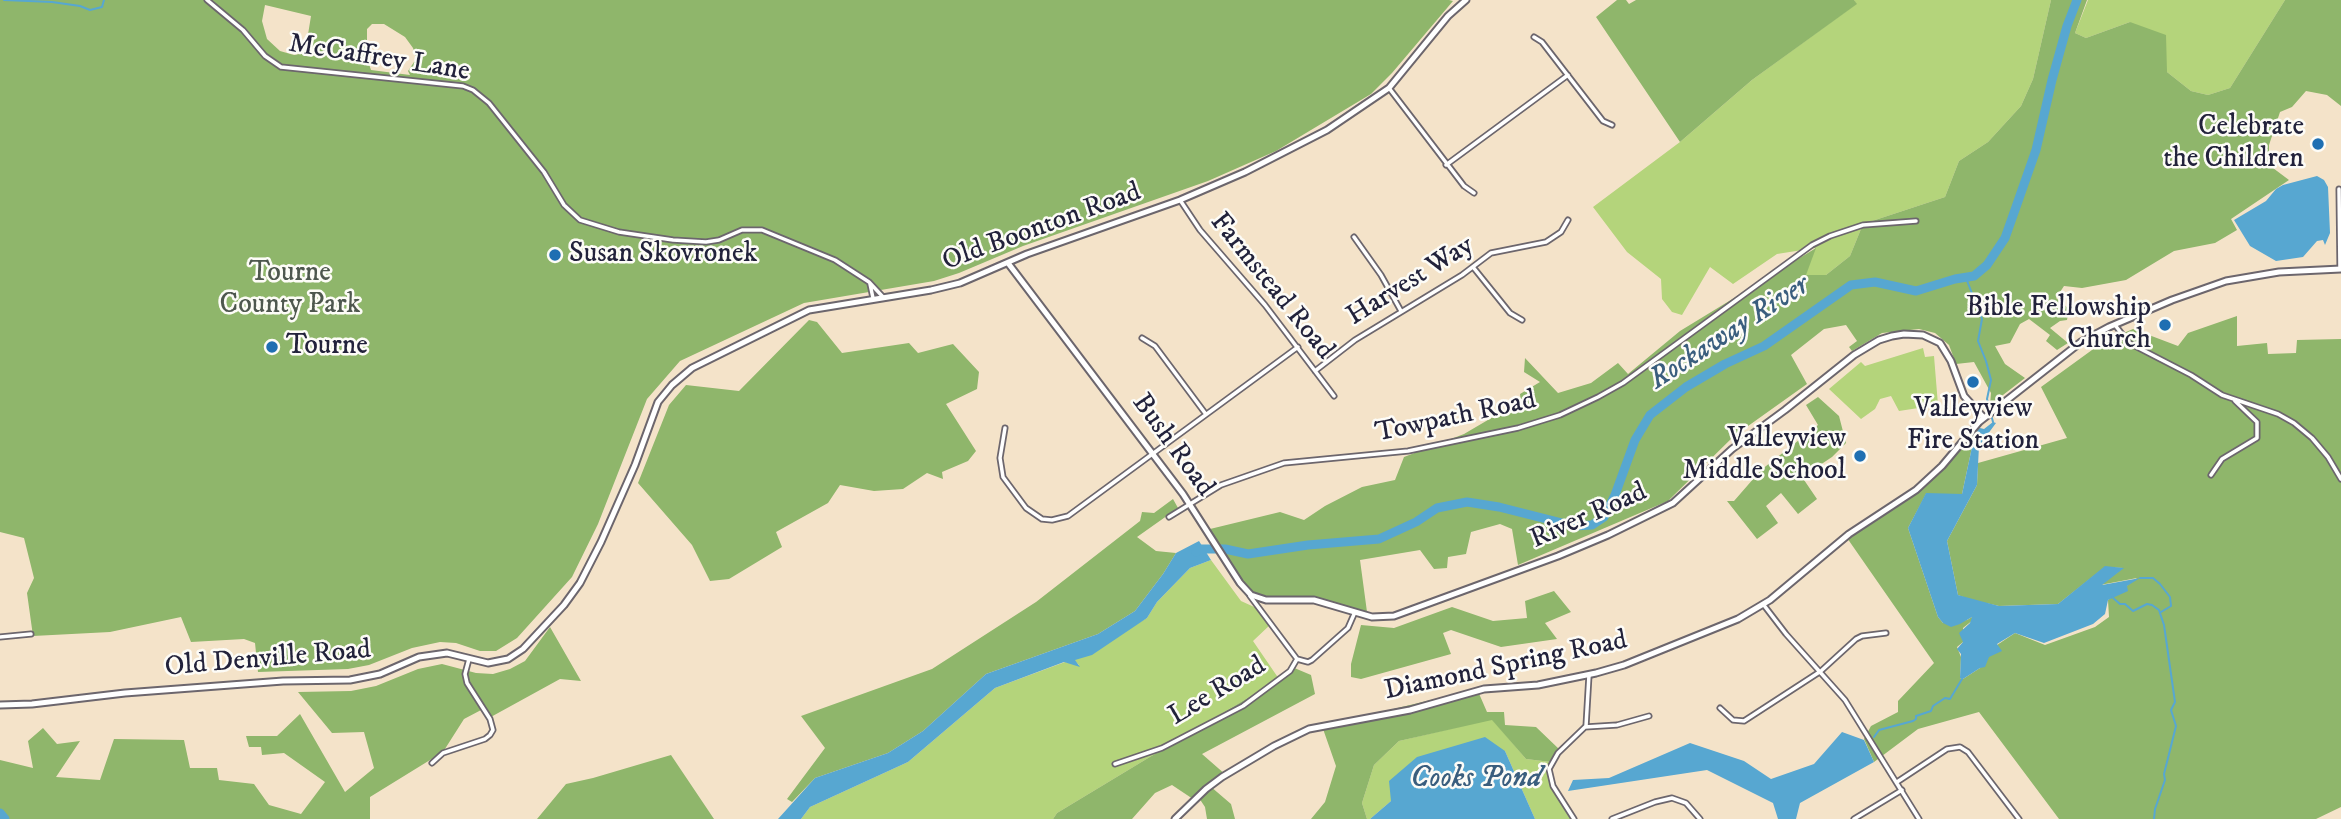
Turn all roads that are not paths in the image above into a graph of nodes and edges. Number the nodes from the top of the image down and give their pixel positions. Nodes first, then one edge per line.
1 (207, 0) edge
2 (1466, 0) edge
3 (1534, 37) dead end
4 (1568, 75) junction
5 (1389, 88) junction
6 (1612, 125) dead end
7 (1446, 165) junction
8 (2339, 189) dead end
9 (1474, 193) dead end
10 (1180, 200) junction
11 (1568, 220) dead end
12 (1916, 222) dead end
13 (1354, 237) dead end
14 (1008, 262) junction
15 (1473, 267) junction
16 (2340, 269) edge
17 (869, 282) junction
18 (883, 297) junction
19 (873, 298) junction
20 (1401, 311) junction
21 (1522, 320) dead end
22 (2114, 324) junction
23 (1142, 338) dead end
24 (1298, 347) junction
25 (1315, 371) junction
26 (1334, 396) dead end
27 (2235, 401) junction
28 (1205, 413) junction
29 (1986, 416) junction
30 (1005, 428) dead end
31 (1153, 453) junction
32 (635, 464) joint
33 (2211, 475) dead end
34 (2341, 479) edge
35 (1190, 504) junction
36 (1169, 517) dead end
37 (1246, 591) junction
38 (1763, 604) junction
39 (1355, 612) junction
40 (1886, 633) dead end
41 (31, 634) dead end
42 (0, 637) edge
43 (469, 659) junction
44 (1297, 659) junction
45 (1821, 671) junction
46 (1588, 675) junction
47 (0, 705) edge
48 (1720, 708) dead end
49 (1649, 716) dead end
50 (1585, 727) junction
51 (432, 763) dead end
52 (1115, 764) dead end
53 (1896, 782) junction
54 (1902, 790) junction
55 (1175, 819) edge
56 (1574, 819) edge
57 (1612, 819) edge
58 (1700, 819) edge
59 (1854, 819) edge
60 (1919, 819) edge
61 (2019, 819) edge

1 - 17 street, McCaffrey Lane
2 - 5 street, Old Boonton Road
3 - 4 street
4 - 6 street
4 - 7 street
5 - 7 street
5 - 10 street, Old Boonton Road
7 - 9 street
8 - 16 street
10 - 14 street, Old Boonton Road
10 - 24 street, Farmstead Road
11 - 15 street, Harvest Way
12 - 35 street, Towpath Road
13 - 20 street
14 - 18 street, Old Boonton Road
14 - 31 street, Bush Road
15 - 20 street, Harvest Way
15 - 21 street
16 - 22 street, Diamond Spring Road
17 - 18 street, McCaffrey Lane
17 - 19 street
18 - 19 street, Old Boonton Road
19 - 32 street, Old Boonton Road
20 - 25 street, Harvest Way
22 - 27 street
22 - 29 street, Diamond Spring Road
23 - 28 street
24 - 25 street, Farmstead Road
24 - 28 street
25 - 26 street, Farmstead Road
27 - 33 street
27 - 34 street
28 - 31 street
29 - 38 street, Diamond Spring Road
29 - 39 street, River Road
30 - 31 street
31 - 35 street, Bush Road
32 - 43 street, Old Denville Road
35 - 36 street, Towpath Road
35 - 37 street, Bush Road
37 - 39 street, River Road
37 - 44 street, Bush Road
38 - 45 street
38 - 46 street, Diamond Spring Road
39 - 44 street, Lee Road
40 - 45 street
41 - 42 street
43 - 47 street, Old Denville Road
43 - 51 street
44 - 52 street, Lee Road
45 - 48 street
45 - 53 street
46 - 50 street
46 - 55 street, Diamond Spring Road
49 - 50 street
50 - 56 street
53 - 54 street
53 - 61 street
54 - 59 street
54 - 60 street
57 - 58 street

